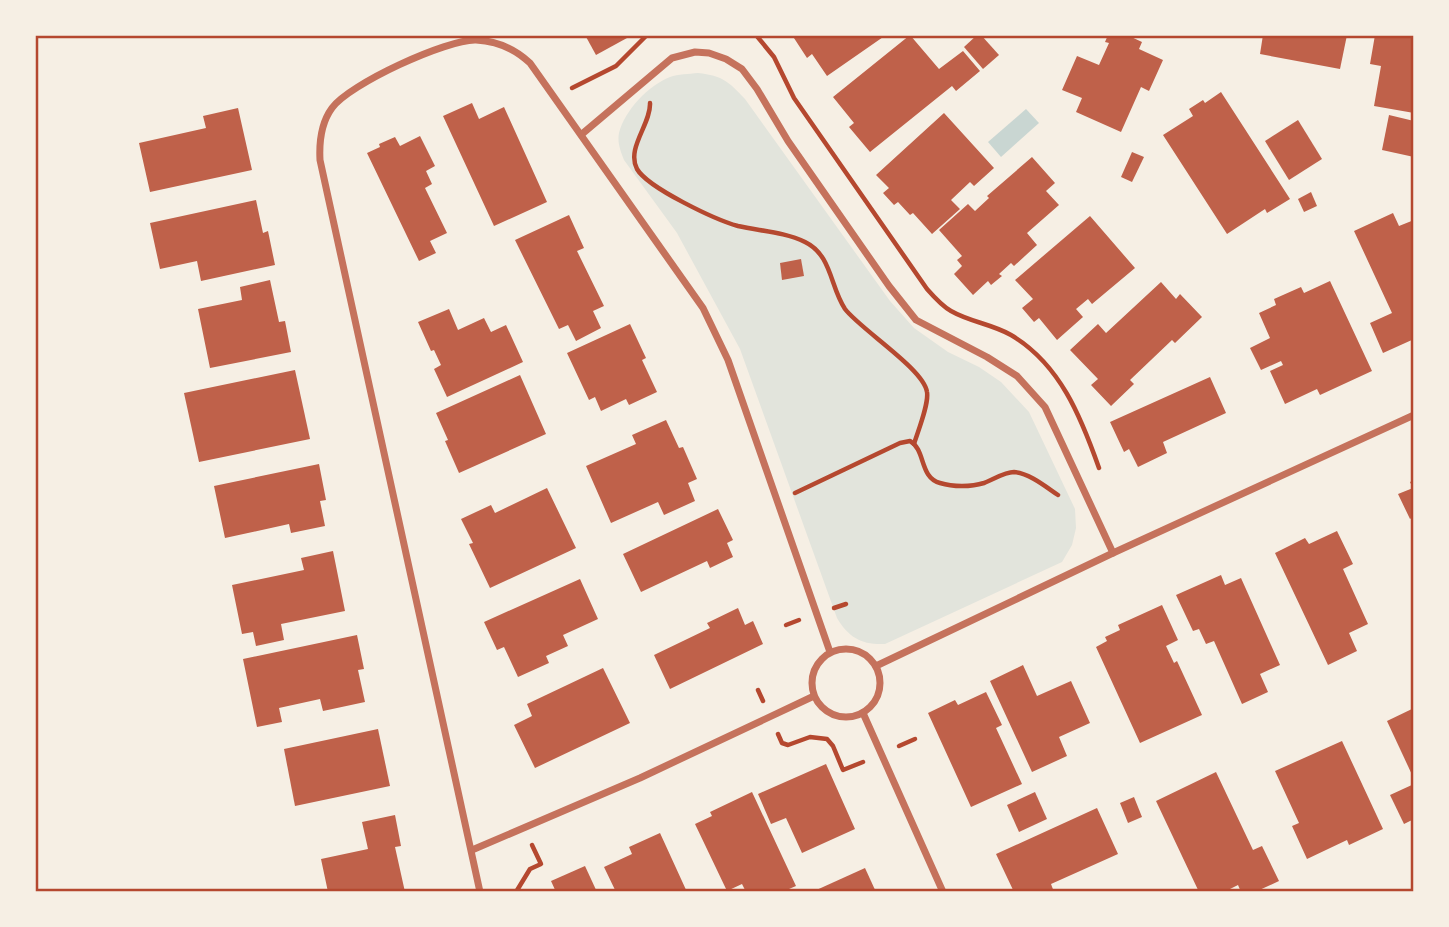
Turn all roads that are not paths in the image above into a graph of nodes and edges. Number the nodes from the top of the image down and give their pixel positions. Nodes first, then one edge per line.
1 (582, 134) junction
2 (1414, 415) edge
3 (1113, 553) junction
4 (830, 652) junction
5 (876, 666) junction
6 (814, 696) junction
7 (863, 713) junction
8 (472, 850) junction
9 (480, 892) edge
10 (943, 892) edge

1 - 3 street
1 - 4 street
1 - 8 street
2 - 3 street
3 - 5 street
4 - 5 street
4 - 6 street
5 - 7 street
6 - 7 street
6 - 8 street
7 - 10 street
8 - 9 street

